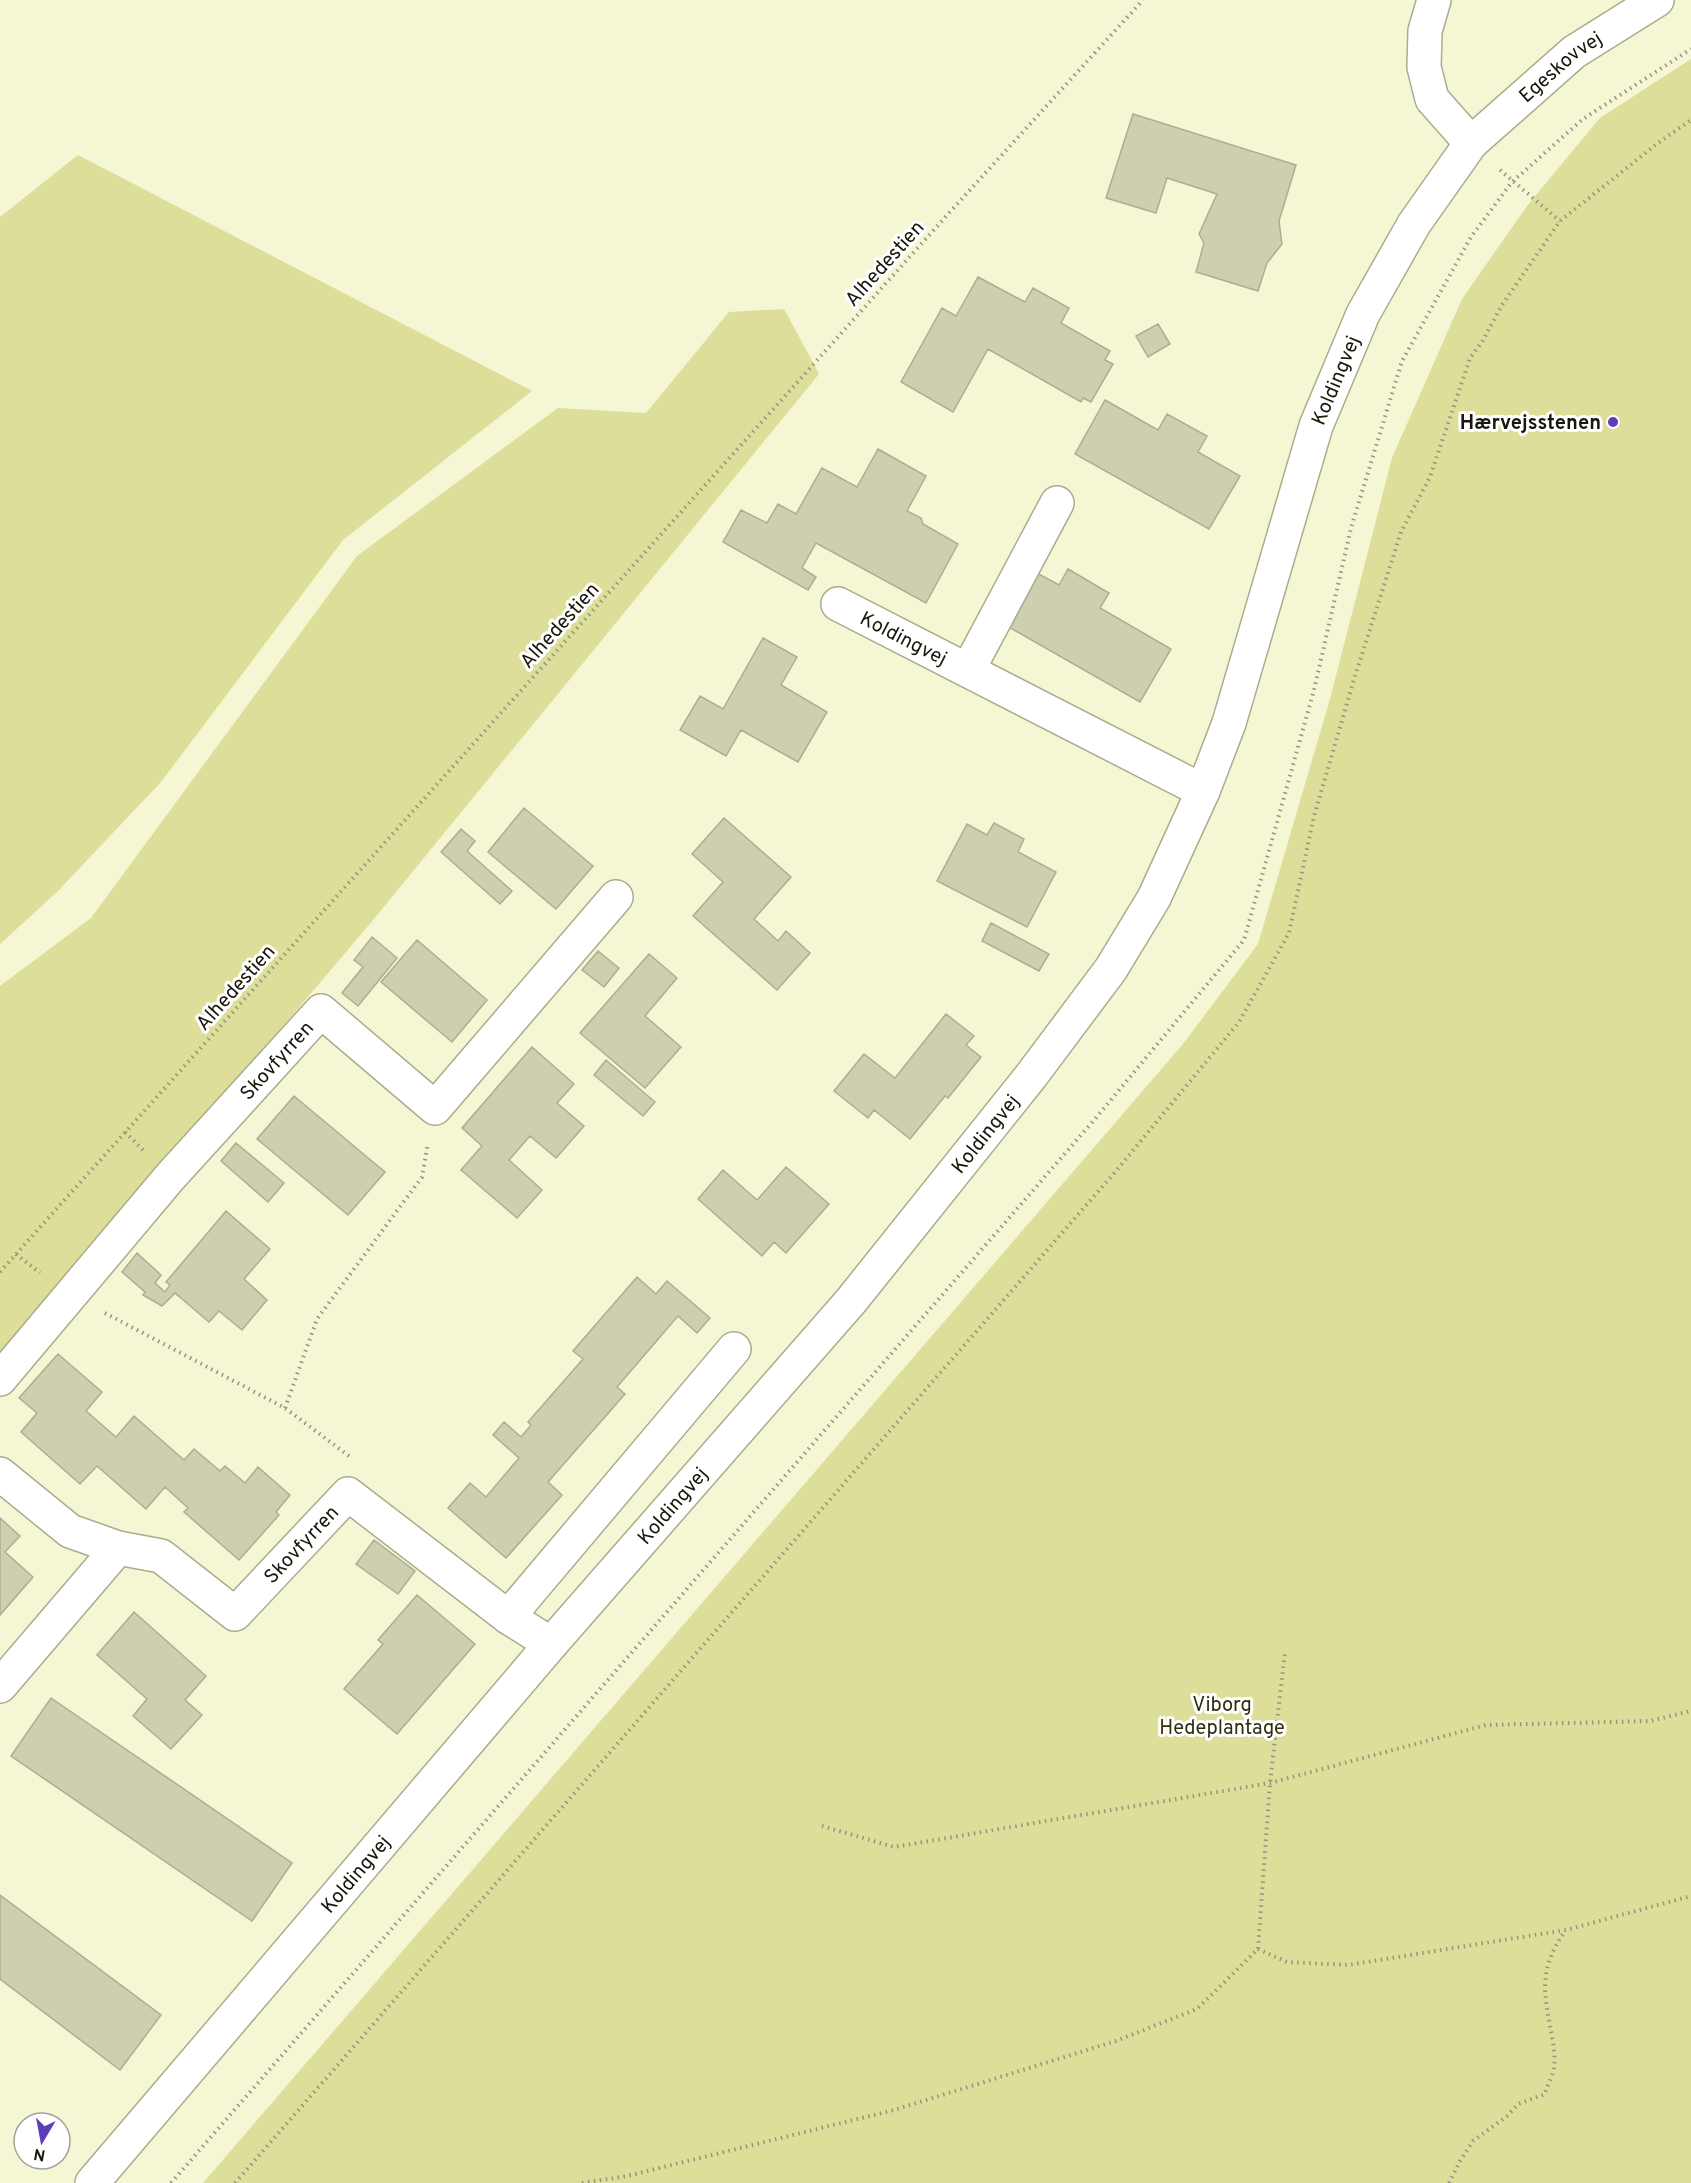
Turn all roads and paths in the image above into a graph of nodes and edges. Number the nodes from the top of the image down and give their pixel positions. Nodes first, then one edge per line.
1 (1143, 0) edge
2 (1434, 0) edge
3 (1657, 0) edge
4 (1691, 120) edge
5 (1471, 143) junction
6 (1512, 182) dead end
7 (1560, 221) junction
8 (1057, 503) dead end
9 (838, 604) dead end
10 (968, 669) junction
11 (1203, 791) junction
12 (616, 897) dead end
13 (435, 1108) junction
14 (0, 1272) edge
15 (69, 1295) junction
16 (734, 1349) dead end
17 (0, 1379) edge
18 (285, 1408) junction
19 (0, 1474) edge
20 (348, 1494) junction
21 (118, 1548) junction
22 (508, 1617) junction
23 (551, 1644) junction
24 (1285, 1652) dead end
25 (0, 1686) edge
26 (1691, 1711) edge
27 (1270, 1783) junction
28 (822, 1826) dead end
29 (1691, 1896) edge
30 (1566, 1930) junction
31 (1258, 1949) junction
32 (93, 2183) edge
33 (235, 2183) edge
34 (582, 2183) edge
35 (1449, 2183) edge

1 - 14 path, Alhedestien
2 - 5 street
3 - 5 street, Egeskovvej
4 - 7 path
5 - 11 street, Koldingvej
6 - 7 path
7 - 33 path
8 - 10 street, Koldingvej
9 - 10 street, Koldingvej
10 - 11 street, Koldingvej
11 - 23 street, Koldingvej
12 - 13 street
13 - 15 street, Skovfyrren
13 - 18 path
15 - 17 street, Skovfyrren
15 - 18 path
16 - 22 street
18 - 20 path
19 - 21 street, Skovfyrren
20 - 21 street, Skovfyrren
20 - 22 street, Skovfyrren
21 - 25 street
22 - 23 street, Skovfyrren
23 - 32 street, Koldingvej
24 - 27 path
26 - 27 path
27 - 28 path
27 - 31 path
29 - 30 path
30 - 31 path
30 - 35 path
31 - 34 path

